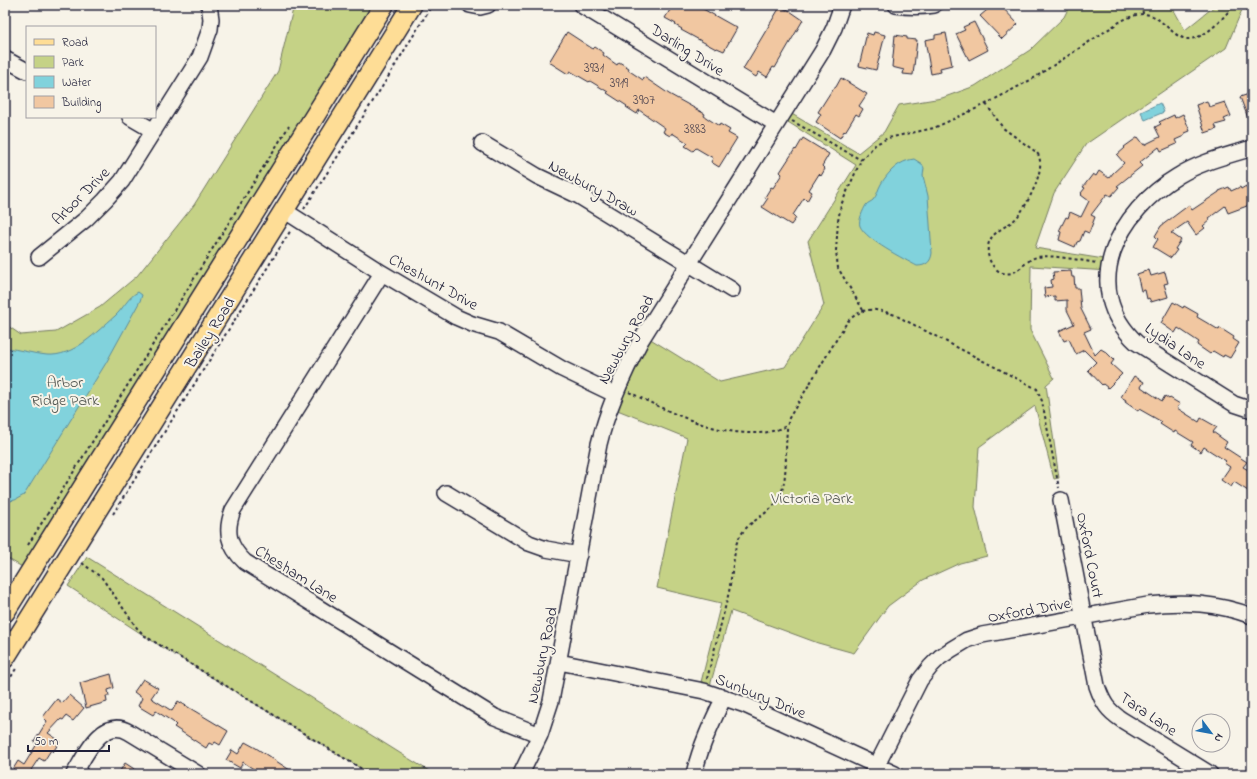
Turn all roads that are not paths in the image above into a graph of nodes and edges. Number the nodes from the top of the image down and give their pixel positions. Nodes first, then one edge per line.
1 (209, 5) edge
2 (384, 5) edge
3 (412, 5) edge
4 (470, 5) edge
5 (488, 5) edge
6 (583, 5) edge
7 (842, 5) edge
8 (896, 5) edge
9 (934, 5) edge
10 (5, 59) edge
11 (26, 70) edge
12 (132, 118) edge
13 (779, 119) junction
14 (154, 131) junction
15 (482, 143) dead end
16 (1252, 148) edge
17 (291, 215) junction
18 (39, 257) dead end
19 (688, 264) junction
20 (382, 273) junction
21 (732, 290) dead end
22 (616, 390) junction
23 (1252, 410) edge
24 (446, 493) dead end
25 (1061, 500) road end
26 (579, 555) junction
27 (5, 612) edge
28 (1252, 616) edge
29 (1084, 617) junction
30 (11, 662) edge
31 (559, 662) junction
32 (724, 697) junction
33 (540, 736) junction
34 (877, 765) junction
35 (74, 774) edge
36 (198, 774) edge
37 (521, 774) edge
38 (694, 774) edge
39 (895, 774) edge
40 (1210, 774) edge

1 - 14 street, Arbor Drive
2 - 27 main road, Bailey Road
3 - 17 main road, Bailey Road
4 - 5 street
6 - 13 street, Darling Drive
7 - 13 street, Newbury Road
8 - 9 street
10 - 11 street
12 - 14 street
13 - 19 street, Newbury Road
14 - 18 street, Arbor Drive
15 - 19 street, Newbury Draw
16 - 23 street, Lydia Lane
17 - 20 street, Cheshunt Drive
17 - 30 main road, Bailey Road
19 - 21 street, Newbury Draw
19 - 22 street, Newbury Road
20 - 22 street, Cheshunt Drive
20 - 33 street, Chesham Lane
22 - 26 street, Newbury Road
24 - 26 street
25 - 29 street, Oxford Court
26 - 31 street, Newbury Road
28 - 29 street, Oxford Drive
29 - 34 street, Oxford Drive
29 - 40 street, Tara Lane
31 - 32 street, Sunbury Drive
31 - 33 street, Newbury Road
32 - 34 street, Sunbury Drive
32 - 38 street
33 - 37 street, Newbury Road
34 - 39 street, Sunbury Drive
35 - 36 street

